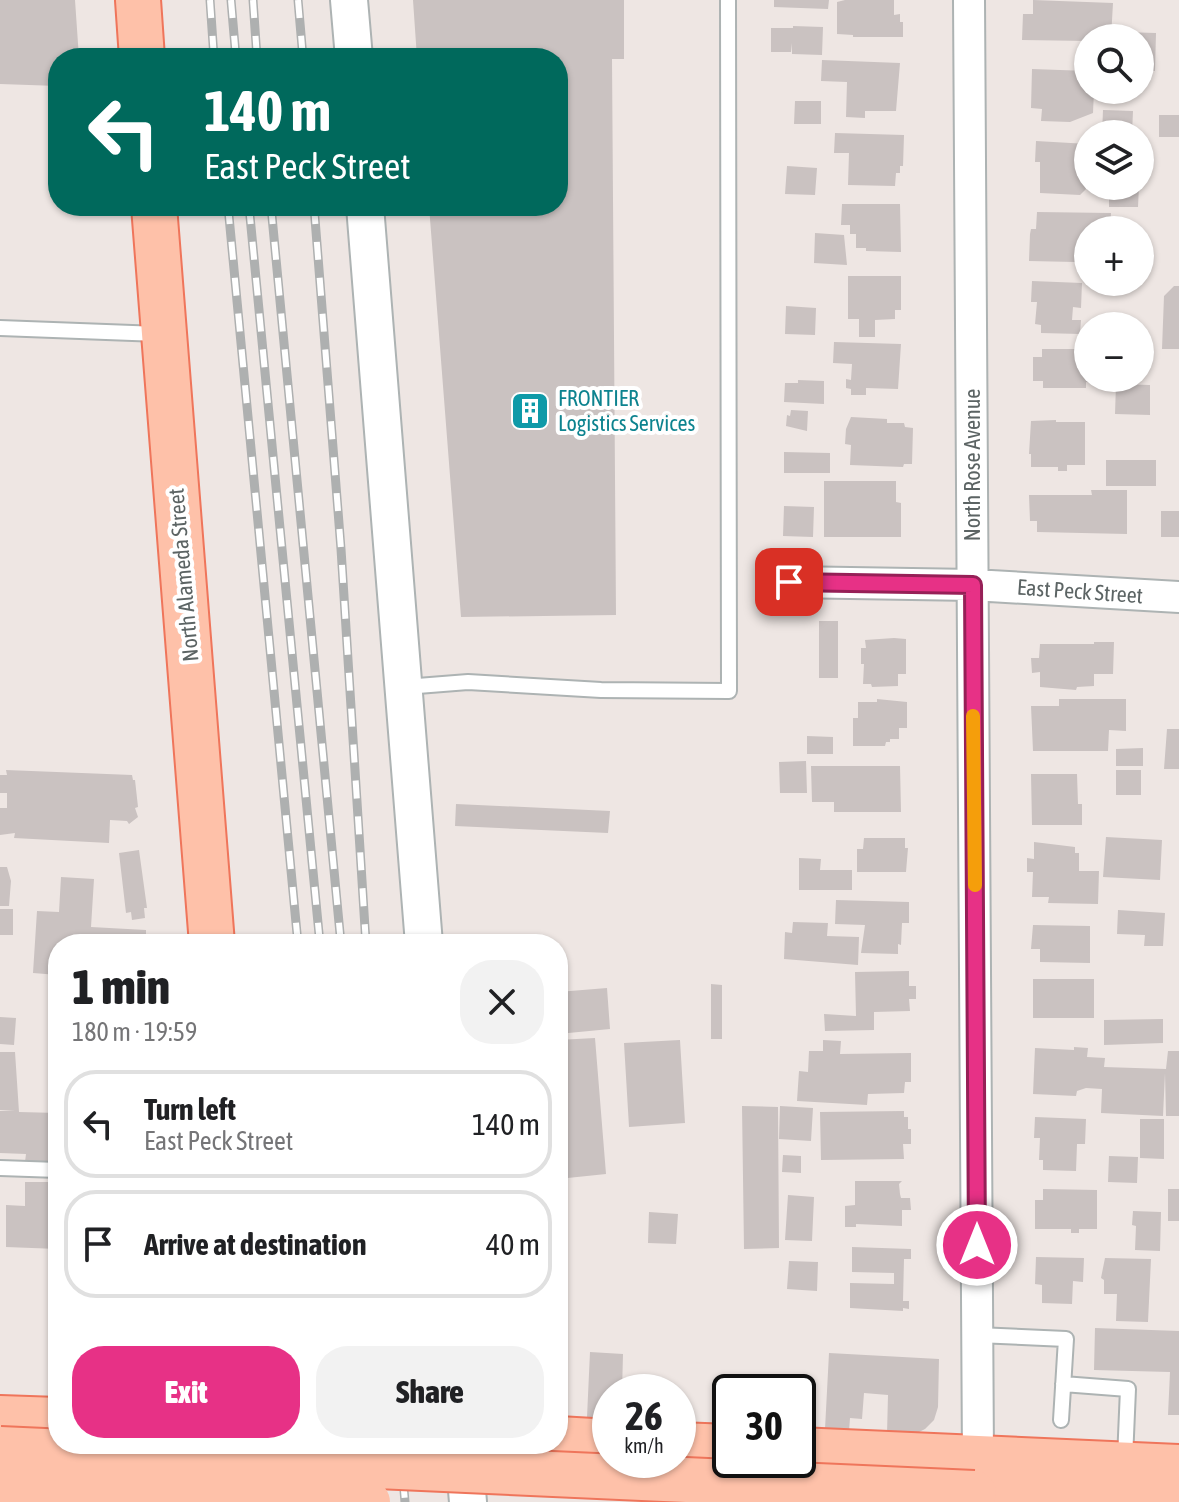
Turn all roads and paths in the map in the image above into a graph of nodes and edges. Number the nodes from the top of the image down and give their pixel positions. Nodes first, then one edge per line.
1 (138, 0) edge
2 (349, 0) edge
3 (728, 0) edge
4 (969, 0) edge
5 (141, 48) edge
6 (353, 48) edge
7 (155, 216) edge
8 (366, 216) edge
9 (0, 328) edge
10 (164, 334) junction
11 (789, 582) dead end
12 (973, 585) junction
13 (1179, 597) edge
14 (403, 687) junction
15 (211, 934) edge
16 (423, 934) edge
17 (0, 1168) edge
18 (48, 1170) edge
19 (977, 1335) junction
20 (1063, 1384) junction
21 (0, 1418) edge
22 (48, 1420) edge
23 (1061, 1420) dead end
24 (568, 1440) edge
25 (592, 1441) edge
26 (0, 1449) edge
27 (48, 1450) edge
28 (816, 1453) edge
29 (188, 1454) edge
30 (254, 1454) edge
31 (464, 1454) edge
32 (1124, 1465) junction
33 (1179, 1467) edge
34 (976, 1475) junction
35 (0, 1486) edge
36 (258, 1502) edge
37 (368, 1502) edge
38 (468, 1502) edge
39 (1179, 1502) edge

1 - 5 main road
2 - 6 street
3 - 14 lane
4 - 12 street, North Rose Avenue
7 - 10 main road, North Alameda Street
8 - 14 street
9 - 10 lane
10 - 15 main road, North Alameda Street
11 - 12 street, East Peck Street
12 - 13 street, East Peck Street
12 - 19 street, North Rose Avenue
14 - 16 street
17 - 18 lane
19 - 20 lane
19 - 34 street, North Rose Avenue
20 - 23 lane
20 - 32 lane
21 - 22 main road
24 - 25 main road
26 - 27 main road, bridge
28 - 34 main road
29 - 34 main road, bridge
30 - 36 main road
31 - 38 street
32 - 33 main road
32 - 34 main road
34 - 39 main road
35 - 37 main road, bridge

